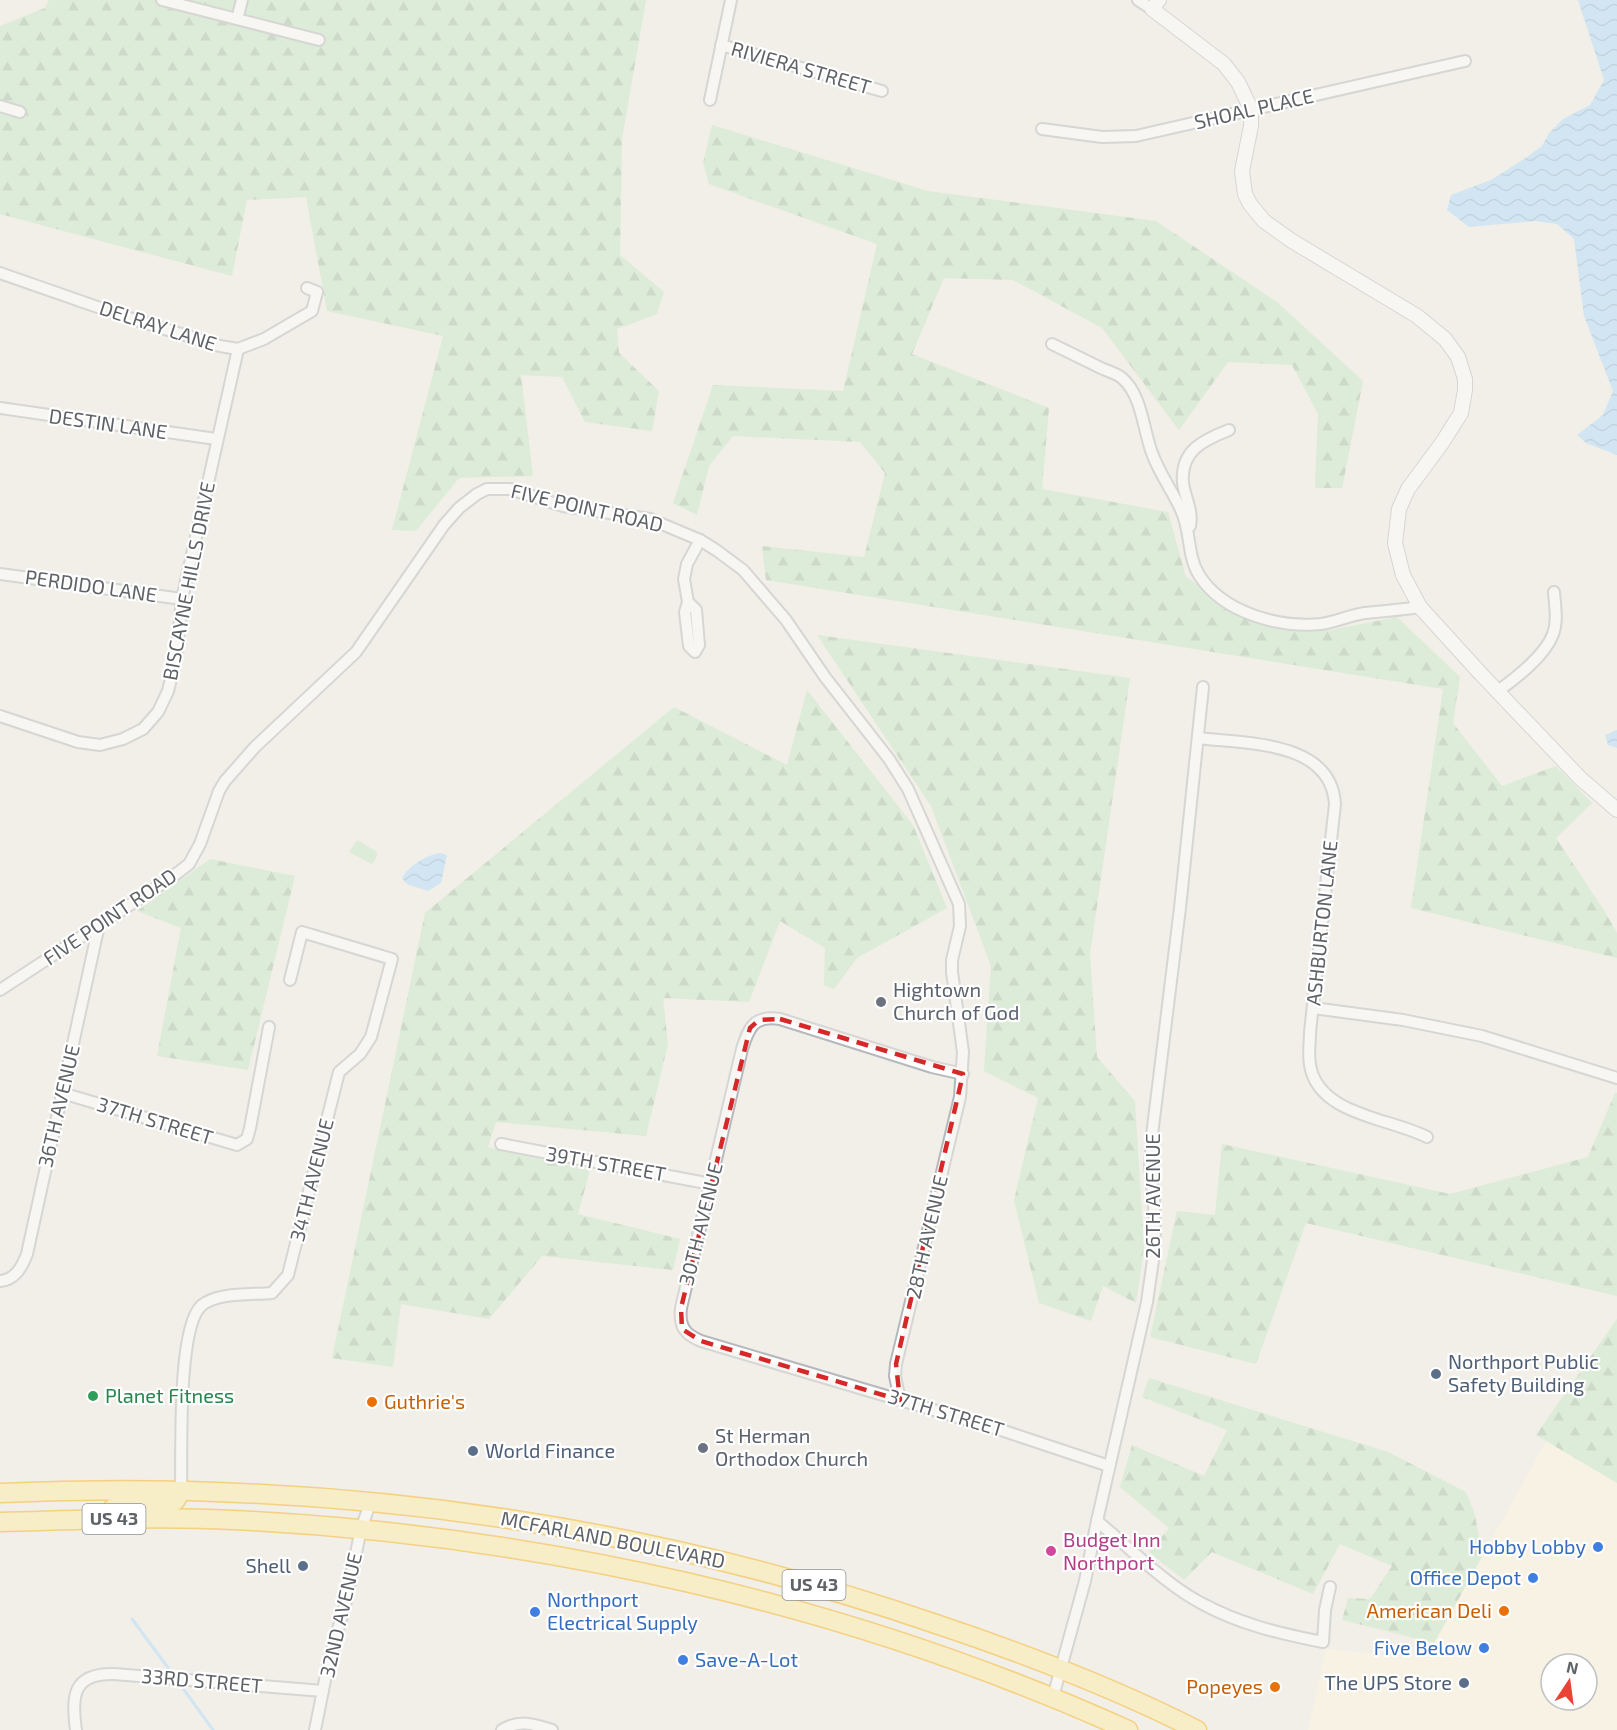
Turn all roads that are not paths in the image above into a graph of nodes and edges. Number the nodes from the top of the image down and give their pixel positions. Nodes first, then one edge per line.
1 (162, 0) edge
2 (242, 0) edge
3 (731, 0) edge
4 (1138, 0) edge
5 (1155, 4) edge
6 (237, 19) junction
7 (320, 40) dead end
8 (721, 45) junction
9 (1465, 61) dead end
10 (882, 91) dead end
11 (710, 100) dead end
12 (0, 106) edge
13 (1251, 110) junction
14 (20, 112) dead end
15 (1042, 129) dead end
16 (0, 273) edge
17 (307, 288) dead end
18 (1052, 344) dead end
19 (238, 349) junction
20 (0, 408) edge
21 (1228, 430) dead end
22 (216, 439) junction
23 (1188, 532) junction
24 (700, 540) junction
25 (0, 574) edge
26 (1554, 592) dead end
27 (182, 599) junction
28 (1420, 607) junction
29 (695, 655) dead end
30 (1203, 687) dead end
31 (1498, 691) junction
32 (0, 716) edge
33 (1198, 738) junction
34 (1617, 810) edge
35 (99, 924) junction
36 (290, 980) dead end
37 (0, 990) edge
38 (1313, 1008) junction
39 (269, 1027) dead end
40 (963, 1074) junction
41 (1617, 1078) edge
42 (62, 1093) junction
43 (1427, 1137) dead end
44 (501, 1144) dead end
45 (711, 1184) junction
46 (3, 1280) edge
47 (781, 1365) joint
48 (900, 1400) junction
49 (1109, 1466) junction
50 (181, 1491) junction
51 (0, 1493) edge
52 (371, 1501) junction
53 (88, 1520) junction
54 (1096, 1521) junction
55 (0, 1522) edge
56 (361, 1529) junction
57 (1330, 1587) dead end
58 (1061, 1670) junction
59 (323, 1691) junction
60 (1053, 1697) junction
61 (76, 1730) edge
62 (315, 1730) edge
63 (502, 1730) edge
64 (552, 1730) edge
65 (1128, 1730) edge
66 (1197, 1730) edge

1 - 6 street
2 - 6 street
3 - 8 street
4 - 5 street
5 - 13 street
6 - 7 street
8 - 10 street, RIVIERA STREET
8 - 11 street
9 - 13 street, SHOAL PLACE
12 - 14 street
13 - 15 street, SHOAL PLACE
13 - 28 street
16 - 19 street, DELRAY LANE
17 - 19 street
18 - 23 street
19 - 22 street, BISCAYNE HILLS DRIVE
20 - 22 street, DESTIN LANE
21 - 23 street
22 - 27 street, BISCAYNE HILLS DRIVE
23 - 28 street
24 - 29 street
24 - 35 street, FIVE POINT ROAD
24 - 40 street, FIVE POINT ROAD
25 - 27 street, PERDIDO LANE
26 - 31 street
27 - 32 street, BISCAYNE HILLS DRIVE
28 - 31 street
30 - 33 street, 26TH AVENUE
31 - 34 street
33 - 38 street, ASHBURTON LANE
33 - 49 street, 26TH AVENUE
35 - 37 street, FIVE POINT ROAD
35 - 42 street, 36TH AVENUE
36 - 50 street, 34TH AVENUE
38 - 41 street
38 - 43 street, ASHBURTON LANE
39 - 42 street, 37TH STREET
40 - 45 street, 30TH AVENUE
40 - 48 street, 28TH AVENUE
42 - 46 street, 36TH AVENUE
44 - 45 street, 39TH STREET
45 - 47 street, 30TH AVENUE
47 - 48 street, 37TH STREET
48 - 49 street, 37TH STREET
49 - 54 street, 26TH AVENUE
50 - 51 highway, MCFARLAND BOULEVARD / US 43
50 - 52 highway, MCFARLAND BOULEVARD / US 43
50 - 53 highway
52 - 56 street, 32ND AVENUE
52 - 58 highway, MCFARLAND BOULEVARD / US 43
53 - 55 highway, MCFARLAND BOULEVARD / US 43
53 - 56 highway, MCFARLAND BOULEVARD / US 43
54 - 57 street
54 - 58 street, 26TH AVENUE
56 - 59 street, 32ND AVENUE
56 - 60 highway, MCFARLAND BOULEVARD / US 43
58 - 60 street, 26TH AVENUE
58 - 66 highway, MCFARLAND BOULEVARD / US 43
59 - 61 street, 33RD STREET
59 - 62 street, 32ND AVENUE
60 - 65 highway, MCFARLAND BOULEVARD / US 43
63 - 64 street

